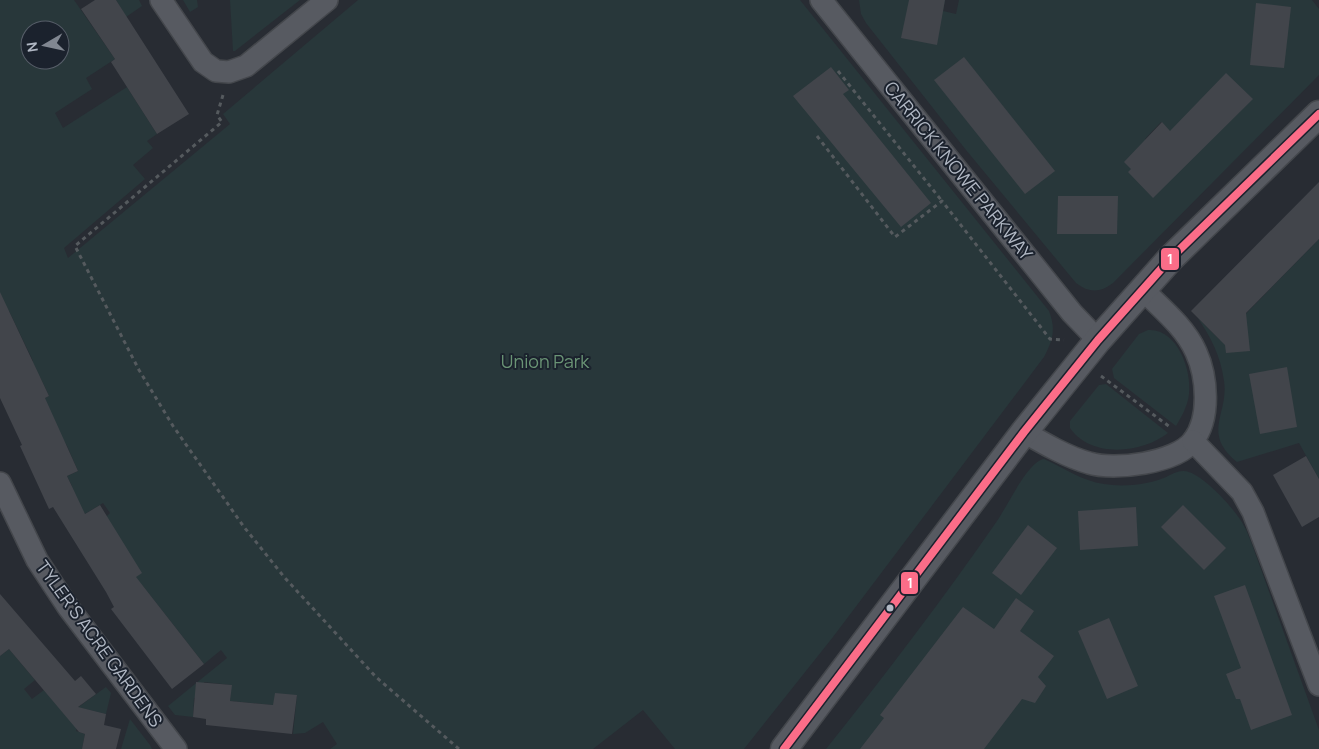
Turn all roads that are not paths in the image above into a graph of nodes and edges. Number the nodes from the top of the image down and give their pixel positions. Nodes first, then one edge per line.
1 (161, 0) edge
2 (327, 0) edge
3 (824, 1) edge
4 (1319, 114) edge
5 (1142, 288) junction
6 (1098, 340) junction
7 (1024, 432) junction
8 (1193, 441) junction
9 (0, 483) edge
10 (1319, 685) edge
11 (176, 749) edge
12 (784, 749) edge

1 - 2 street
3 - 6 street, CARRICK KNOWE PARKWAY
4 - 5 street
5 - 6 street
5 - 8 street
6 - 7 street
7 - 8 street
7 - 12 street
8 - 10 street
9 - 11 street, TYLER'S ACRE GARDENS

